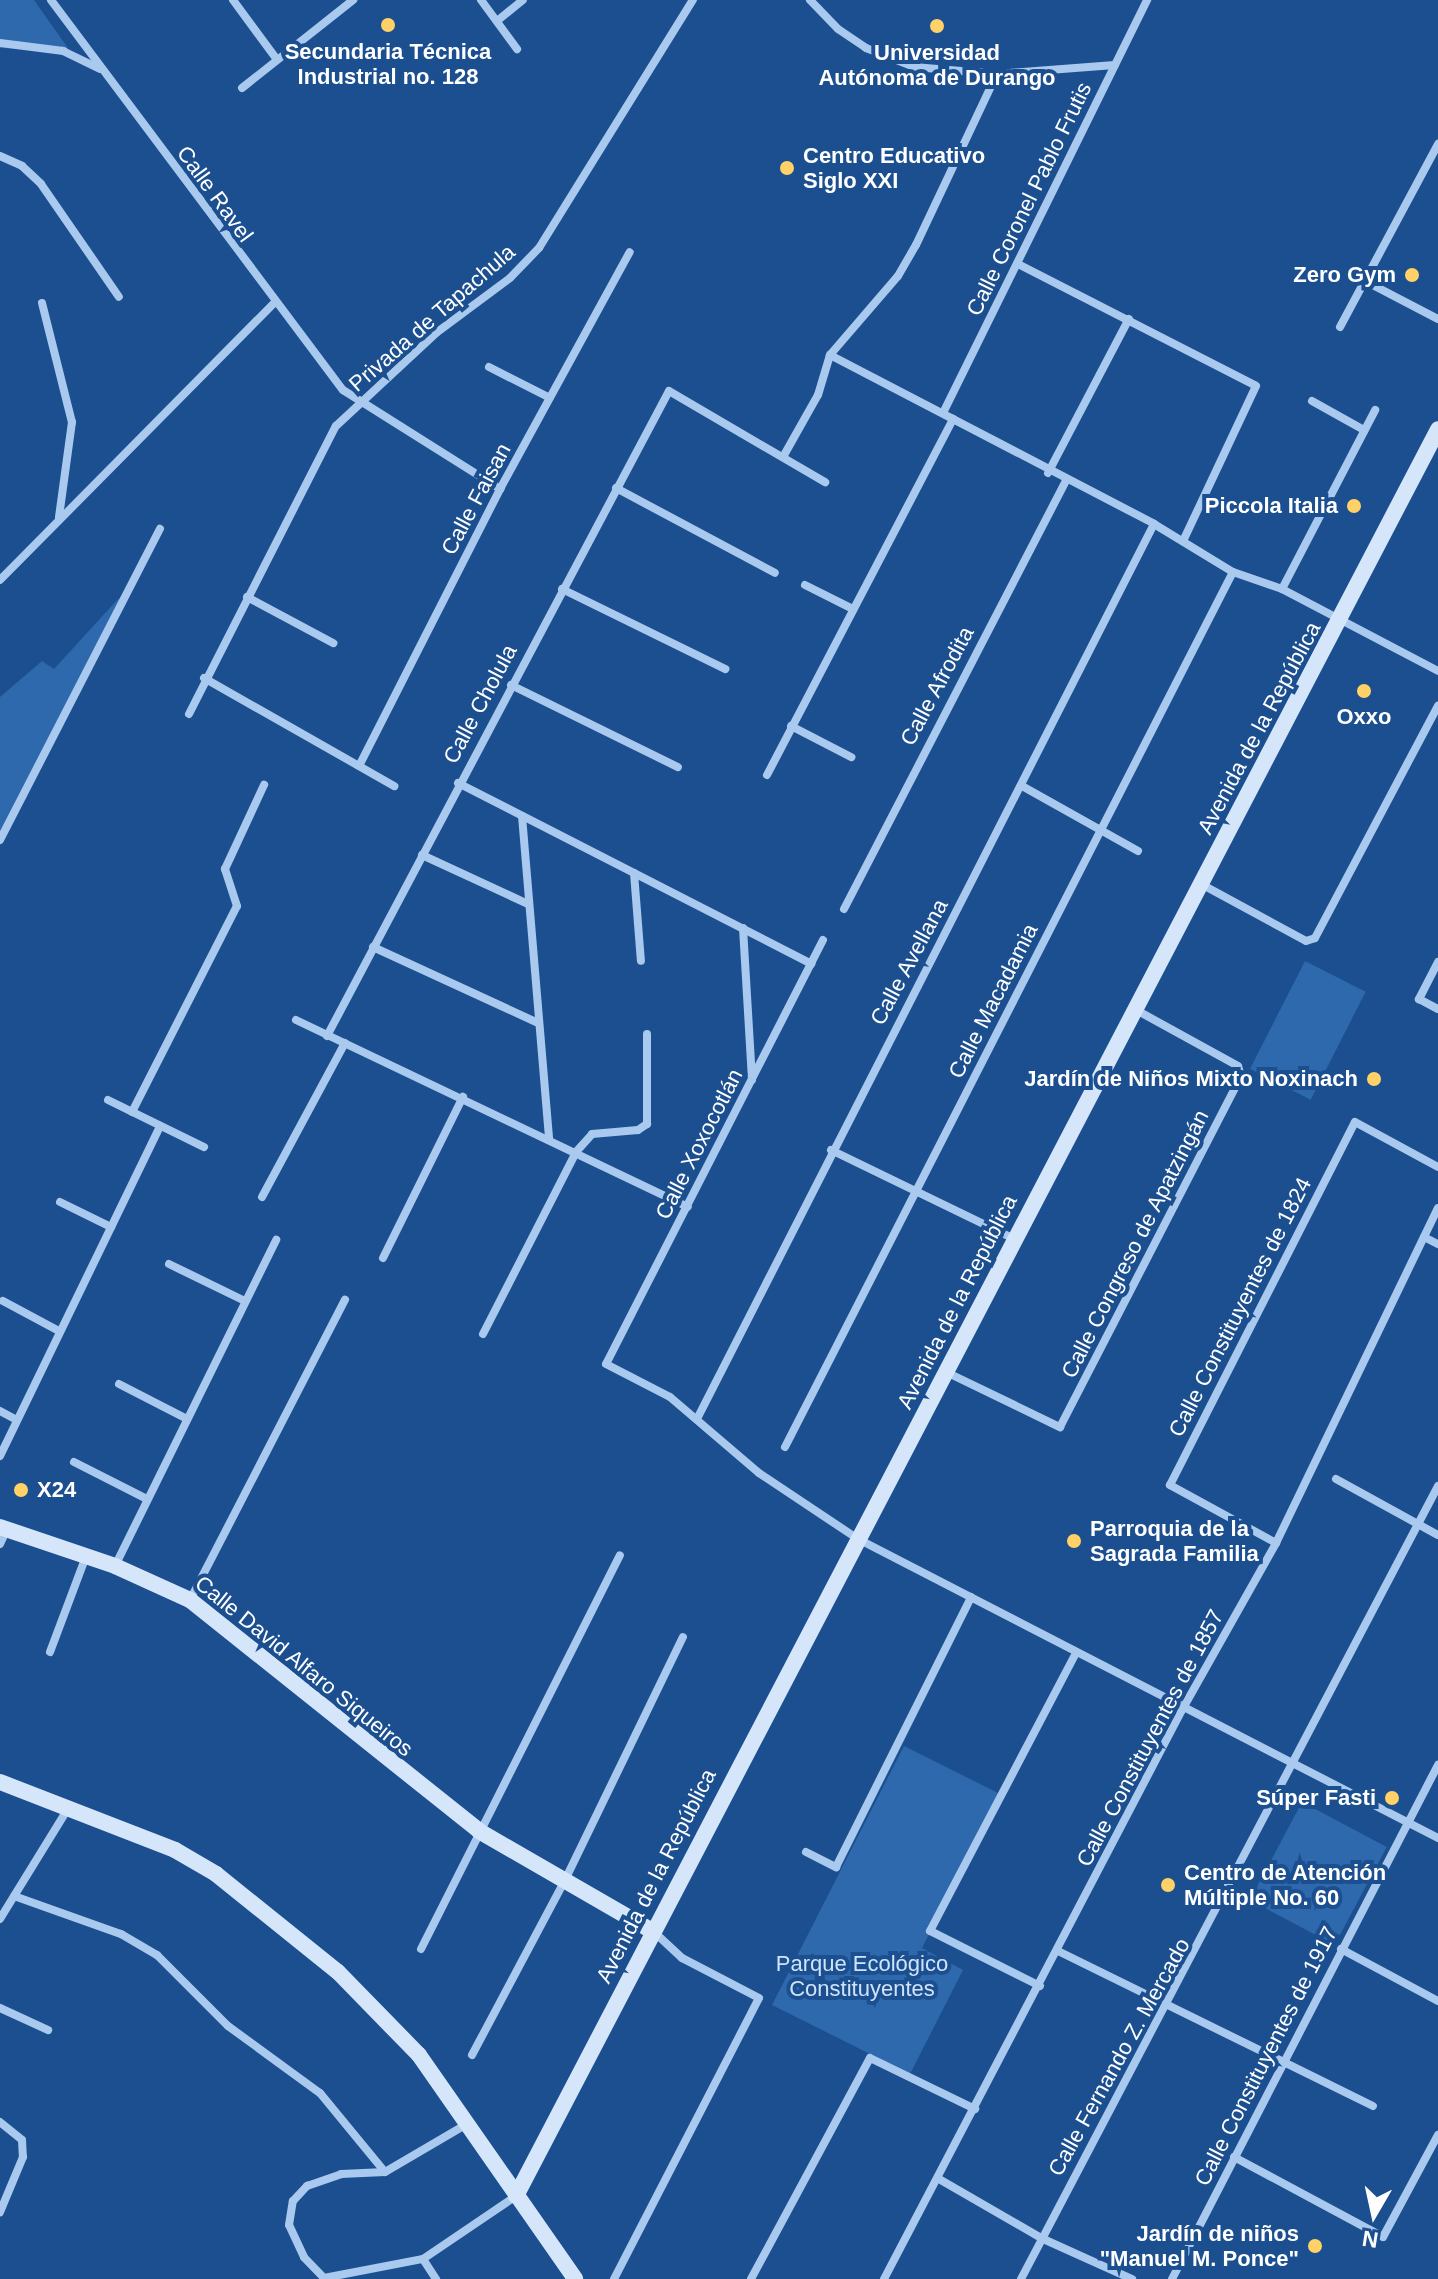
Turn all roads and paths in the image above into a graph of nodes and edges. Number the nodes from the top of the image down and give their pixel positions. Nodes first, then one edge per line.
1 (51, 0) edge
2 (233, 0) edge
3 (353, 0) edge
4 (481, 0) edge
5 (523, 0) edge
6 (693, 0) edge
7 (810, 0) edge
8 (1147, 0) edge
9 (497, 21) junction
10 (0, 43) edge
11 (517, 49) dead end
12 (275, 57) junction
13 (1115, 65) junction
14 (101, 69) junction
15 (997, 74) junction
16 (242, 88) dead end
17 (1438, 144) edge
18 (0, 156) edge
19 (630, 252) dead end
20 (1018, 264) junction
21 (1365, 281) junction
22 (119, 297) dead end
23 (42, 303) dead end
24 (273, 304) junction
25 (1129, 319) junction
26 (1438, 319) edge
27 (1340, 327) dead end
28 (830, 355) junction
29 (489, 367) dead end
30 (550, 398) junction
31 (1312, 401) dead end
32 (358, 404) junction
33 (1375, 410) dead end
34 (943, 413) junction
35 (953, 419) junction
36 (1438, 429) edge
37 (1364, 430) junction
38 (783, 457) junction
39 (1048, 473) junction
40 (825, 482) dead end
41 (1065, 482) junction
42 (616, 488) junction
43 (500, 489) junction
44 (59, 519) junction
45 (1154, 524) junction
46 (160, 529) dead end
47 (1183, 541) junction
48 (1233, 572) junction
49 (775, 573) dead end
50 (0, 580) edge
51 (805, 585) dead end
52 (562, 589) junction
53 (1282, 589) junction
54 (247, 597) junction
55 (851, 608) junction
56 (1341, 619) junction
57 (333, 643) dead end
58 (725, 669) dead end
59 (1438, 671) edge
60 (204, 678) junction
61 (511, 685) junction
62 (1438, 706) edge
63 (189, 714) dead end
64 (791, 726) junction
65 (851, 757) dead end
66 (359, 766) junction
67 (678, 767) dead end
68 (767, 775) dead end
69 (458, 783) junction
70 (264, 785) dead end
71 (394, 786) dead end
72 (1022, 786) junction
73 (522, 816) junction
74 (1101, 831) junction
75 (0, 840) edge
76 (1138, 851) dead end
77 (422, 855) junction
78 (634, 873) junction
79 (1201, 884) junction
80 (528, 904) junction
81 (844, 909) dead end
82 (743, 928) junction
83 (823, 940) dead end
84 (373, 947) junction
85 (641, 961) dead end
86 (1438, 962) edge
87 (811, 964) junction
88 (1438, 1009) edge
89 (1136, 1010) junction
90 (296, 1020) dead end
91 (536, 1022) junction
92 (647, 1034) dead end
93 (327, 1036) junction
94 (345, 1043) junction
95 (752, 1080) junction
96 (463, 1097) junction
97 (108, 1100) dead end
98 (132, 1112) junction
99 (160, 1126) junction
100 (549, 1138) junction
101 (204, 1147) dead end
102 (831, 1150) junction
103 (576, 1152) junction
104 (1438, 1167) edge
105 (915, 1190) junction
106 (262, 1197) dead end
107 (60, 1202) dead end
108 (688, 1207) junction
109 (1438, 1208) edge
110 (111, 1227) junction
111 (1424, 1237) junction
112 (1014, 1239) junction
113 (276, 1240) dead end
114 (1438, 1244) edge
115 (383, 1258) dead end
116 (169, 1264) dead end
117 (345, 1300) dead end
118 (3, 1301) dead end
119 (245, 1301) junction
120 (59, 1331) junction
121 (483, 1334) dead end
122 (946, 1372) junction
123 (119, 1384) dead end
124 (0, 1411) edge
125 (698, 1417) junction
126 (187, 1419) junction
127 (17, 1420) junction
128 (785, 1447) dead end
129 (0, 1456) edge
130 (74, 1462) dead end
131 (1336, 1479) dead end
132 (1438, 1486) edge
133 (147, 1499) junction
134 (1418, 1525) junction
135 (2, 1534) edge
136 (1438, 1535) edge
137 (858, 1539) junction
138 (1276, 1543) junction
139 (620, 1555) dead end
140 (86, 1556) junction
141 (115, 1566) junction
142 (971, 1597) junction
143 (190, 1600) junction
144 (683, 1637) dead end
145 (50, 1652) dead end
146 (1076, 1653) junction
147 (1182, 1710) junction
148 (1438, 1765) edge
149 (1294, 1767) junction
150 (0, 1782) edge
151 (69, 1806) junction
152 (1406, 1825) junction
153 (479, 1831) junction
154 (1438, 1838) edge
155 (806, 1852) dead end
156 (565, 1880) junction
157 (14, 1896) junction
158 (0, 1919) edge
159 (652, 1931) junction
160 (421, 1949) dead end
161 (1341, 1949) junction
162 (1058, 1951) junction
163 (1040, 1986) junction
164 (1438, 2001) edge
165 (1169, 2005) junction
166 (0, 2008) edge
167 (48, 2030) dead end
168 (472, 2055) dead end
169 (1281, 2061) junction
170 (1373, 2106) dead end
171 (975, 2109) junction
172 (0, 2122) edge
173 (465, 2125) junction
174 (1438, 2135) edge
175 (1234, 2157) junction
176 (385, 2172) junction
177 (939, 2179) junction
178 (516, 2196) junction
179 (3, 2199) edge
180 (0, 2212) edge
181 (1041, 2238) junction
182 (423, 2259) junction
183 (325, 2278) edge
184 (436, 2279) edge
185 (575, 2279) edge
186 (614, 2279) edge
187 (751, 2279) edge
188 (884, 2279) edge
189 (1021, 2279) edge
190 (1132, 2279) edge
191 (1172, 2279) edge

1 - 14 street, Calle Ravel
2 - 12 street
3 - 12 street
4 - 9 street
5 - 9 street
6 - 32 street, Privada de Tapachula
7 - 15 street
8 - 13 street, Calle Coronel Pablo Frutis
9 - 11 street
10 - 14 street
12 - 16 street
13 - 15 street
13 - 20 street, Calle Coronel Pablo Frutis
14 - 24 street, Calle Ravel
15 - 28 street
17 - 21 street
18 - 22 street
19 - 30 street, Calle Faisan
20 - 25 street
20 - 34 street, Calle Coronel Pablo Frutis
21 - 26 street
21 - 27 street
23 - 44 street
24 - 32 street, Calle Ravel
24 - 44 street
25 - 39 street
25 - 47 street
28 - 34 street
28 - 38 street
29 - 30 street
30 - 43 street, Calle Faisan
31 - 37 street
32 - 43 street, Calle Ravel
32 - 54 street, Privada de Tapachula
33 - 37 street
34 - 35 street
35 - 39 street
35 - 55 street
36 - 56 main road, Avenida de la República
37 - 53 street
38 - 40 street
38 - 42 street, Calle Cholula
39 - 41 street
41 - 45 street
41 - 81 street, Calle Afrodita
42 - 49 street
42 - 52 street, Calle Cholula
43 - 66 street, Calle Faisan
44 - 50 street
45 - 47 street
45 - 72 street, Calle Avellana
46 - 75 street
47 - 48 street
48 - 53 street
48 - 74 street, Calle Macadamia
51 - 55 street
52 - 58 street
52 - 61 street, Calle Cholula
53 - 56 street
54 - 57 street
54 - 60 street, Privada de Tapachula
55 - 64 street
56 - 59 street
56 - 79 main road, Avenida de la República
60 - 63 street, Privada de Tapachula
60 - 66 street
61 - 67 street
61 - 69 street, Calle Cholula
62 - 79 street
64 - 65 street
64 - 68 street
66 - 71 street
69 - 73 street
69 - 77 street, Calle Cholula
70 - 98 street
72 - 74 street
72 - 102 street, Calle Avellana
73 - 78 street
73 - 80 street
74 - 76 street
74 - 105 street, Calle Macadamia
77 - 80 street
77 - 84 street, Calle Cholula
78 - 82 street
78 - 85 street
79 - 89 main road, Avenida de la República
80 - 91 street
82 - 87 street
82 - 95 street
83 - 87 street, Calle Xoxocotlán
84 - 91 street
84 - 93 street, Calle Cholula
86 - 88 street
87 - 95 street, Calle Xoxocotlán
89 - 112 main road, Avenida de la República
89 - 122 street, Calle Congreso de Apatzingán
90 - 93 street
91 - 100 street
92 - 103 street
93 - 94 street
94 - 96 street
94 - 106 street
95 - 108 street, Calle Xoxocotlán
96 - 100 street
96 - 115 street
97 - 98 street
98 - 99 street
99 - 101 street
99 - 110 street
100 - 103 street
102 - 105 street
102 - 125 street, Calle Avellana
103 - 108 street
103 - 121 street
104 - 138 street, Calle Constituyentes de 1824
105 - 112 street
105 - 128 street, Calle Macadamia
107 - 110 street
108 - 125 street, Calle Xoxocotlán
109 - 111 street, Calle Constituyentes de 1857
110 - 120 street
111 - 114 street
111 - 138 street, Calle Constituyentes de 1857
112 - 122 main road, Avenida de la República
113 - 119 street
116 - 119 street
117 - 143 street
118 - 120 street
119 - 126 street
120 - 127 street
122 - 137 main road, Avenida de la República
123 - 126 street
124 - 127 street
125 - 137 street
126 - 133 street
127 - 129 street
130 - 133 street
131 - 134 street
132 - 134 street, Calle Fernando Z. Mercado
133 - 141 street
134 - 136 street
134 - 149 street, Calle Fernando Z. Mercado
135 - 140 main road, Calle David Alfaro Siqueiros
137 - 142 street
137 - 159 main road, Avenida de la República
138 - 147 street, Calle Constituyentes de 1857
139 - 153 street
140 - 141 main road, Calle David Alfaro Siqueiros
140 - 145 street
141 - 143 main road, Calle David Alfaro Siqueiros
142 - 146 street
142 - 155 street
143 - 153 main road, Calle David Alfaro Siqueiros
144 - 156 street
146 - 147 street
146 - 163 street
147 - 149 street
147 - 162 street, Calle Constituyentes de 1857
148 - 152 street, Calle Constituyentes de 1917
149 - 152 street
149 - 165 street, Calle Fernando Z. Mercado
150 - 151 main road
151 - 157 street
151 - 173 main road
152 - 154 street
152 - 161 street, Calle Constituyentes de 1917
153 - 156 main road, Calle David Alfaro Siqueiros
153 - 160 street
156 - 159 main road, Calle David Alfaro Siqueiros
156 - 168 street
157 - 158 street
157 - 176 street
159 - 178 main road, Avenida de la República
159 - 186 street
161 - 164 street
161 - 169 street, Calle Constituyentes de 1917
162 - 163 street, Calle Constituyentes de 1857
162 - 165 street
163 - 171 street, Calle Constituyentes de 1857
165 - 169 street
165 - 181 street, Calle Fernando Z. Mercado
166 - 167 street
169 - 170 street
169 - 175 street, Calle Constituyentes de 1917
171 - 177 street, Calle Constituyentes de 1857
171 - 187 street
172 - 179 street
173 - 176 street
173 - 178 main road
174 - 175 street
175 - 191 street, Calle Constituyentes de 1917
176 - 183 street
177 - 181 street
177 - 188 street, Calle Constituyentes de 1857
178 - 182 street
178 - 185 main road
179 - 180 street
181 - 189 street, Calle Fernando Z. Mercado
181 - 190 street
182 - 183 street
182 - 184 street

